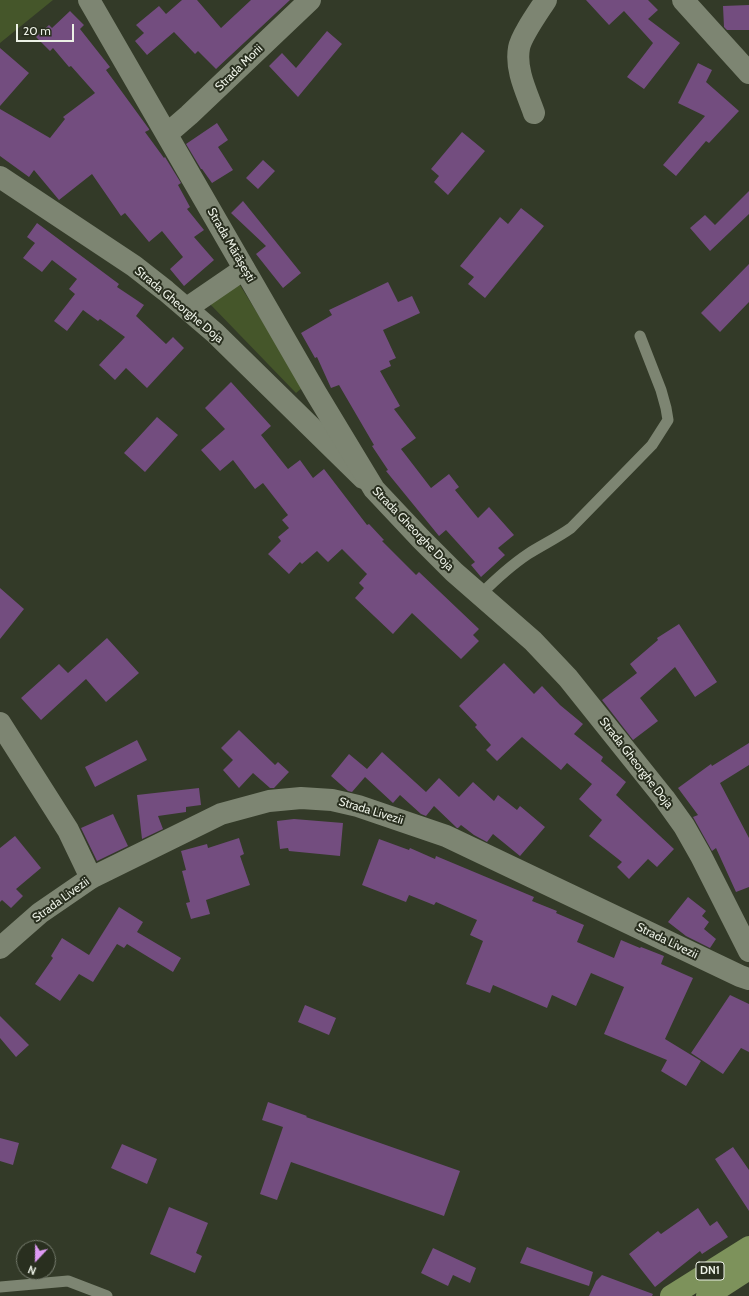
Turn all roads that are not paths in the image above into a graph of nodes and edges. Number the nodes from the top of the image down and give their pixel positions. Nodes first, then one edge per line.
1 (90, 0) edge
2 (310, 0) edge
3 (546, 0) edge
4 (692, 5) edge
5 (749, 73) edge
6 (534, 113) dead end
7 (167, 134) junction
8 (0, 177) edge
9 (244, 269) junction
10 (186, 308) junction
11 (640, 336) dead end
12 (374, 489) junction
13 (480, 595) junction
14 (0, 723) edge
15 (91, 878) junction
16 (0, 948) edge
17 (749, 951) edge
18 (749, 979) edge
19 (749, 1247) edge
20 (749, 1270) edge
21 (0, 1287) edge
22 (108, 1296) edge
23 (671, 1296) edge
24 (707, 1296) edge

1 - 7 street, Strada Mărășești
2 - 7 street, Strada Morii
3 - 6 street
4 - 5 street
7 - 9 street, Strada Mărășești
8 - 10 street, Strada Gheorghe Doja
9 - 10 street
9 - 12 street, Strada Mărășești
10 - 12 street, Strada Gheorghe Doja
11 - 13 lane
12 - 13 street, Strada Gheorghe Doja
13 - 17 street, Strada Gheorghe Doja
14 - 15 street
15 - 16 street, Strada Livezii
15 - 18 street, Strada Livezii
19 - 23 main road, DN1
20 - 24 main road, DN1
21 - 22 lane

